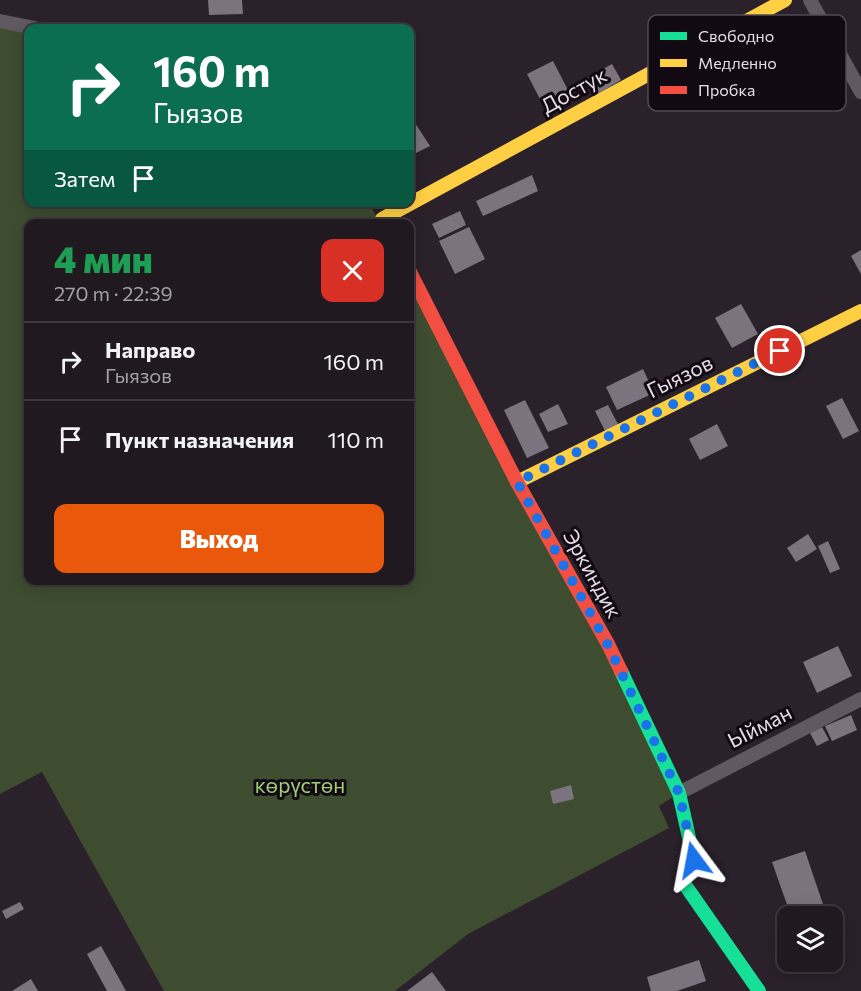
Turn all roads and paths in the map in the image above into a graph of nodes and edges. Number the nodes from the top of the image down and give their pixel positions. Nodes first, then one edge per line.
1 (785, 0) edge
2 (810, 0) edge
3 (758, 15) edge
4 (818, 15) edge
5 (0, 21) edge
6 (24, 26) edge
7 (846, 65) edge
8 (648, 75) edge
9 (861, 92) edge
10 (414, 204) edge
11 (408, 207) edge
12 (387, 219) edge
13 (414, 280) edge
14 (861, 311) edge
15 (517, 482) junction
16 (861, 699) edge
17 (679, 793) junction
18 (759, 991) edge

1 - 3 street, Достук
2 - 4 street
5 - 6 street
7 - 9 street
8 - 10 street, Достук
11 - 12 street, Достук
13 - 15 street, Эркиндик
14 - 15 street, Гыязов
15 - 17 street, Эркиндик
16 - 17 street, Ыйман
17 - 18 street, Эркиндик

